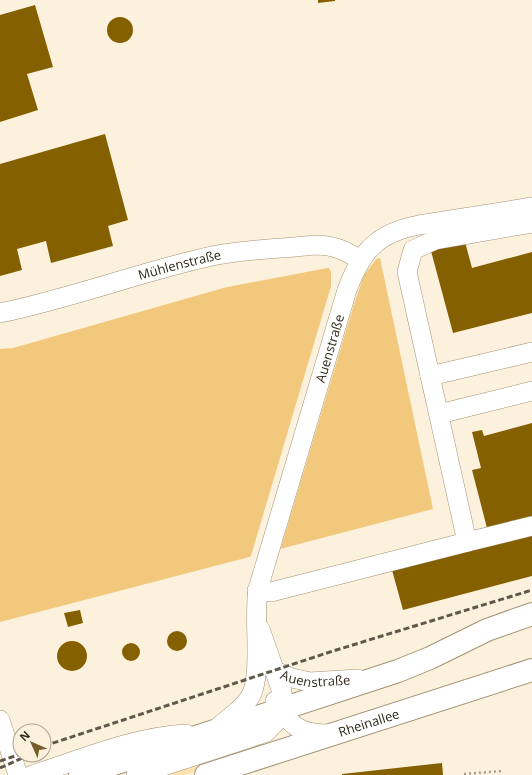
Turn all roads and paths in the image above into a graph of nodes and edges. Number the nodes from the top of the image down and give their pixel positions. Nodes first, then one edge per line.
1 (532, 207) edge
2 (532, 223) edge
3 (360, 260) junction
4 (0, 313) edge
5 (532, 352) edge
6 (430, 376) junction
7 (532, 391) edge
8 (439, 414) junction
9 (532, 526) edge
10 (467, 542) junction
11 (257, 592) junction
12 (532, 614) edge
13 (256, 616) junction
14 (256, 653) junction
15 (275, 670) junction
16 (532, 670) edge
17 (382, 677) junction
18 (281, 710) junction
19 (0, 720) edge
20 (213, 732) junction
21 (336, 734) junction
22 (501, 771) dead end
23 (464, 774) dead end
24 (18, 775) edge
25 (32, 775) edge
26 (80, 775) edge
27 (136, 775) edge
28 (206, 775) edge

1 - 3 street, Auenstraße
2 - 6 street
3 - 4 street, Mühlenstraße
3 - 11 street, Auenstraße
5 - 6 street
6 - 8 street
7 - 8 street
8 - 10 street
9 - 10 street
10 - 11 street
11 - 13 street, Auenstraße
12 - 17 main road
13 - 14 street, Auenstraße
13 - 15 street, Auenstraße
14 - 18 street, Auenstraße
14 - 20 street, Auenstraße
15 - 17 street, Auenstraße
15 - 18 street, Auenstraße
16 - 21 main road, Rheinallee
17 - 18 main road
18 - 20 main road
18 - 21 street, Auenstraße
18 - 27 street, Auenstraße
19 - 24 street
20 - 25 street
20 - 26 main road
21 - 28 main road, Rheinallee
22 - 23 path

